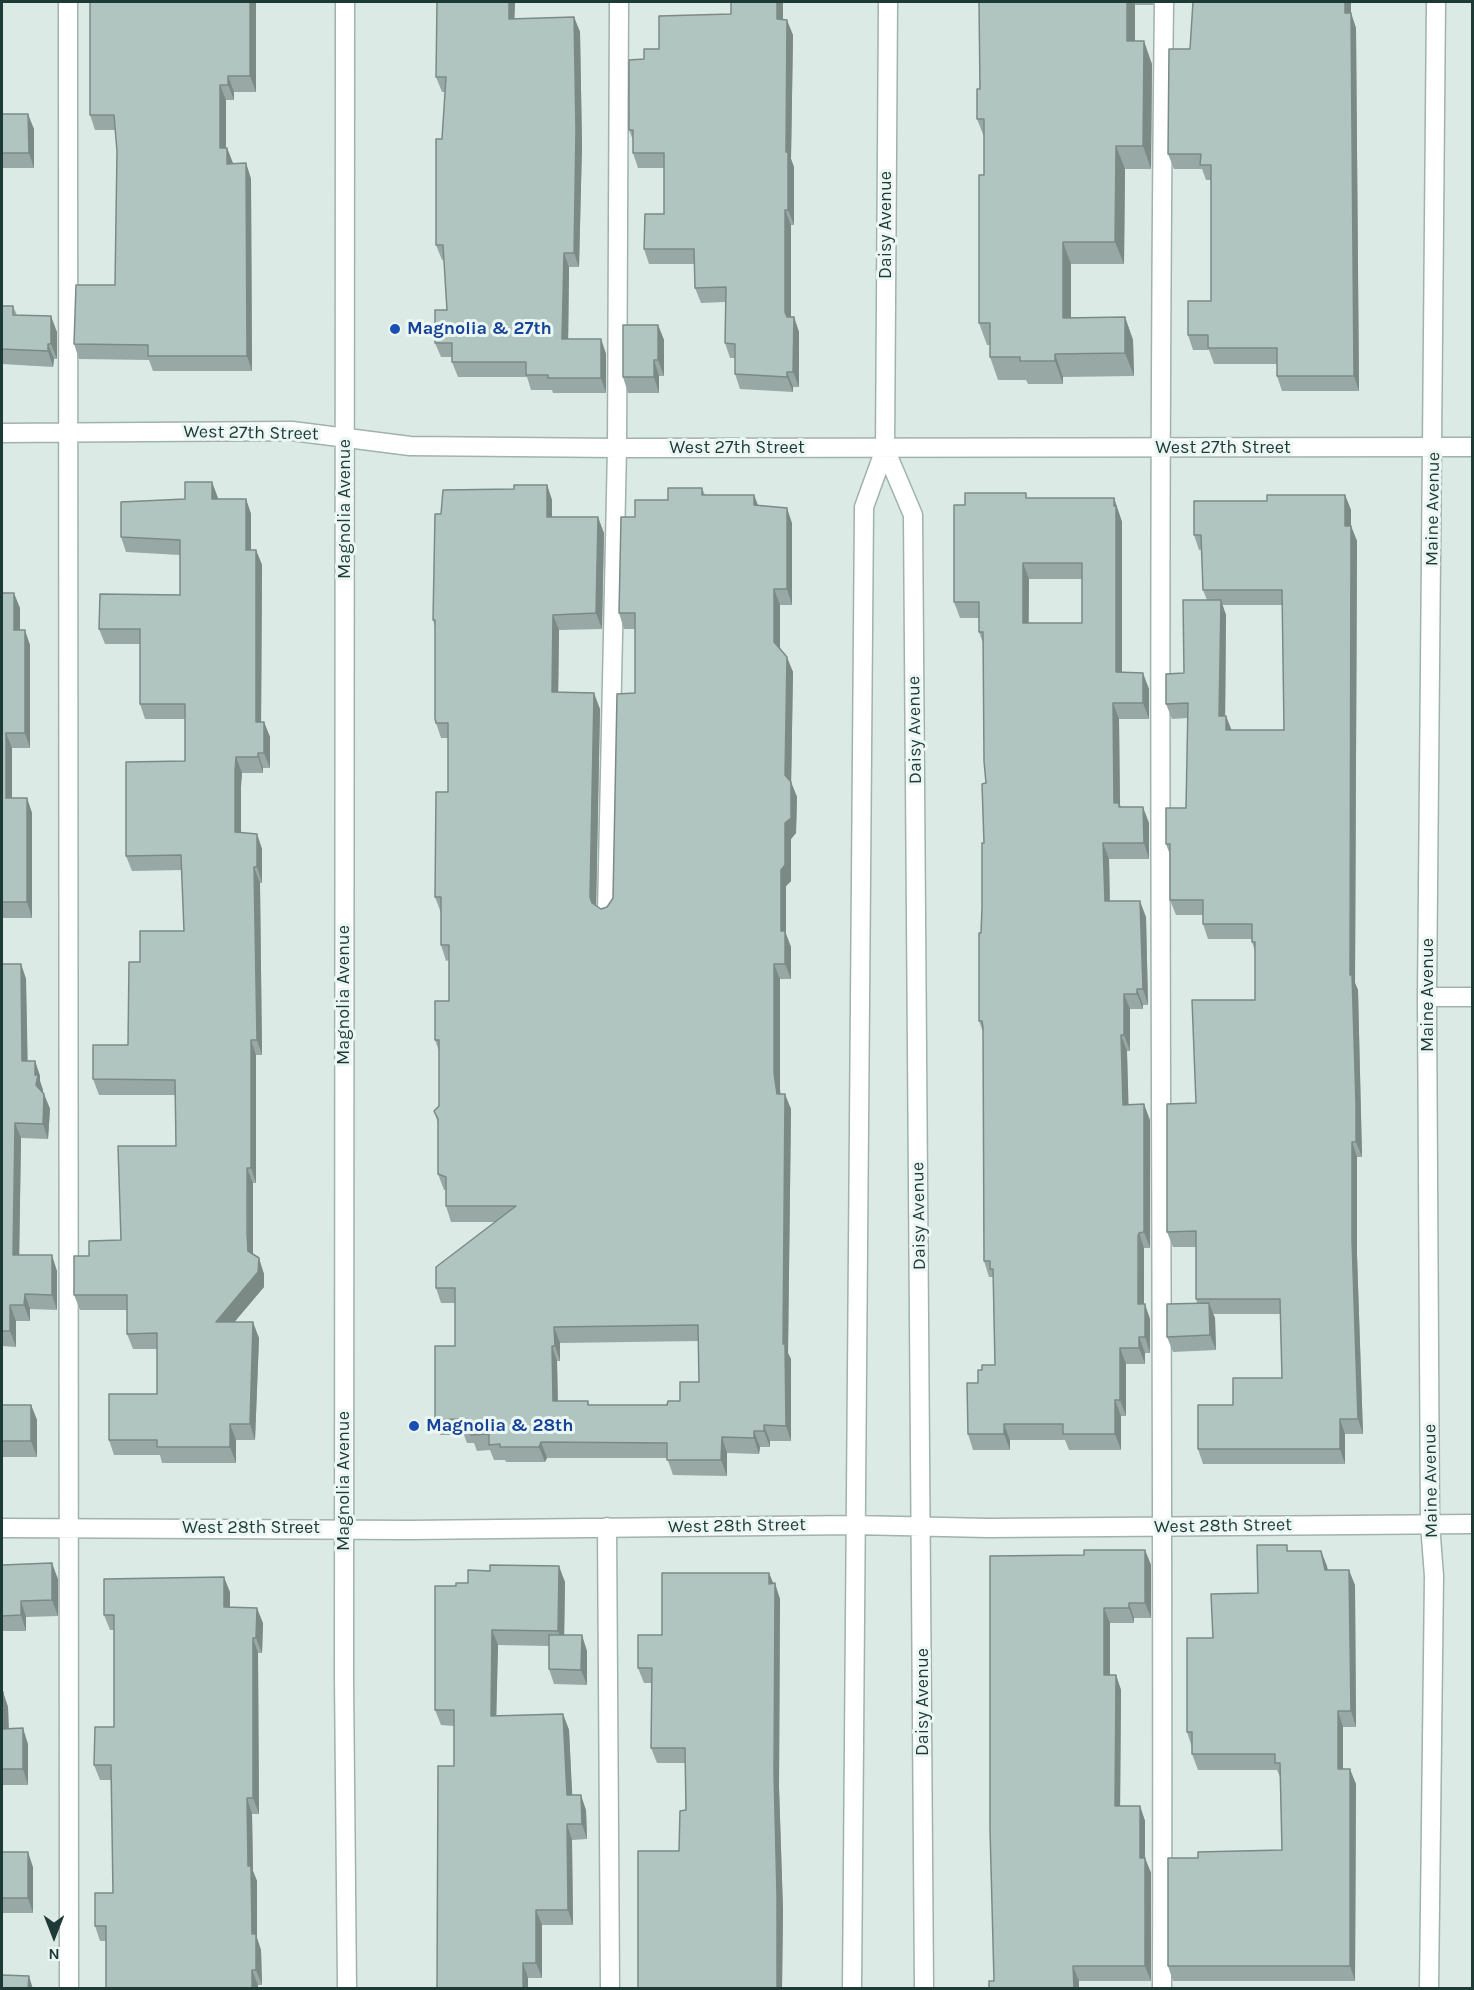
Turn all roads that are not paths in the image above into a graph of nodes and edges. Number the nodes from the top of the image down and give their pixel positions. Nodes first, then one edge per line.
1 (68, 2) edge
2 (345, 2) edge
3 (619, 2) edge
4 (888, 2) edge
5 (1164, 2) edge
6 (1436, 2) edge
7 (2, 433) edge
8 (67, 433) junction
9 (346, 436) junction
10 (1433, 446) junction
11 (1473, 447) edge
12 (617, 448) junction
13 (885, 449) junction
14 (1159, 449) junction
15 (607, 913) edge
16 (1427, 997) junction
17 (1473, 997) edge
18 (1430, 1524) junction
19 (1473, 1524) edge
20 (854, 1525) junction
21 (607, 1527) junction
22 (1164, 1527) junction
23 (2, 1528) edge
24 (69, 1528) junction
25 (922, 1528) junction
26 (345, 1529) junction
27 (69, 1989) edge
28 (347, 1989) edge
29 (610, 1989) edge
30 (852, 1989) edge
31 (924, 1989) edge
32 (1162, 1989) edge
33 (1429, 1989) edge

1 - 8 street
2 - 9 street, Magnolia Avenue
3 - 12 street
4 - 13 street, Daisy Avenue
5 - 14 street
6 - 10 street, Maine Avenue
7 - 8 street, West 27th Street
8 - 9 street, West 27th Street
8 - 24 street
9 - 12 street, West 27th Street
9 - 26 street, Magnolia Avenue
10 - 11 street, West 27th Street
10 - 14 street, West 27th Street
10 - 16 street, Maine Avenue
12 - 13 street, West 27th Street
12 - 15 street
13 - 14 street, West 27th Street
13 - 20 street, Daisy Avenue
13 - 25 street, Daisy Avenue
14 - 22 street
16 - 17 street
16 - 18 street, Maine Avenue
18 - 19 street, West 28th Street
18 - 22 street, West 28th Street
18 - 33 street, Maine Avenue
20 - 21 street, West 28th Street
20 - 25 street, West 28th Street
20 - 30 street, Daisy Avenue
21 - 26 street, West 28th Street
21 - 29 street
22 - 25 street, West 28th Street
22 - 32 street
23 - 24 street, West 28th Street
24 - 26 street, West 28th Street
24 - 27 street
25 - 31 street, Daisy Avenue
26 - 28 street, Magnolia Avenue

